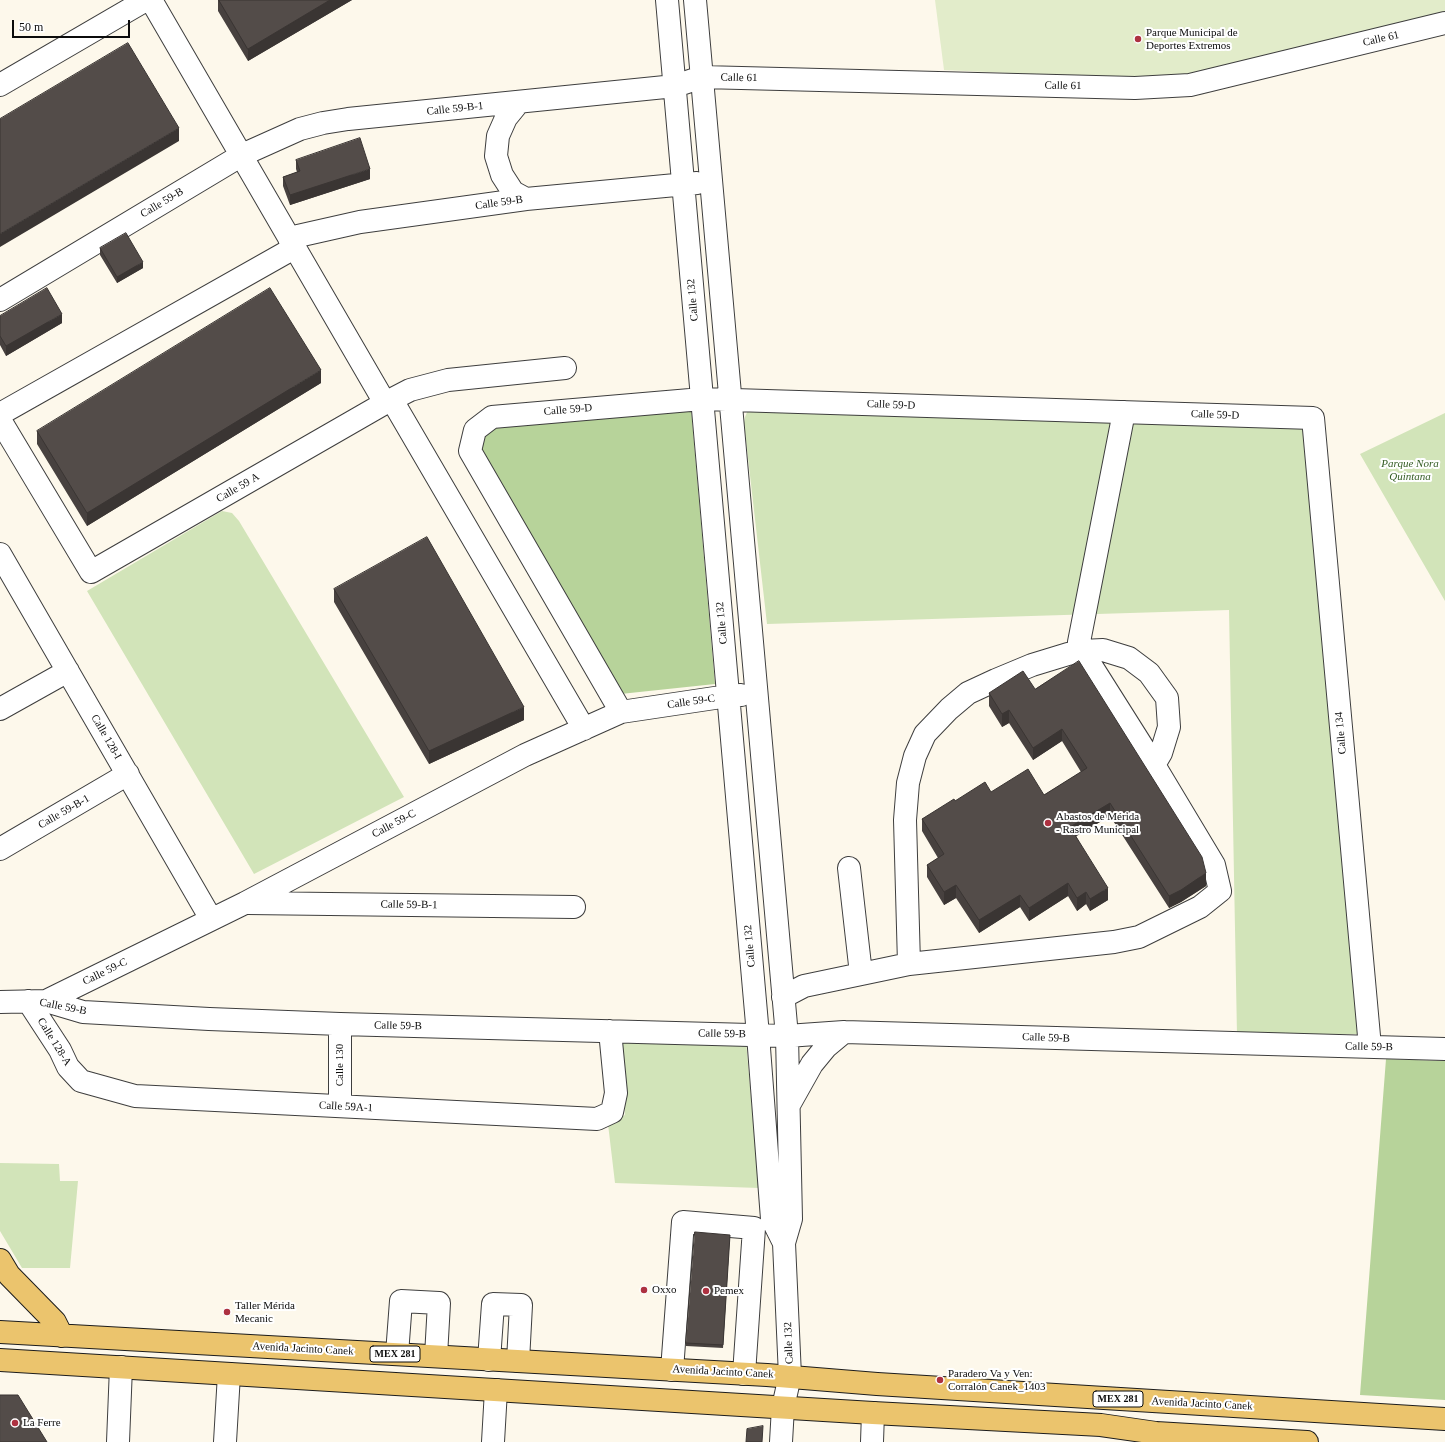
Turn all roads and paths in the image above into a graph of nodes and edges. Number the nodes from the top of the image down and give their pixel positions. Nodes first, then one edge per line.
1 (146, 0) edge
2 (151, 0) edge
3 (667, 0) edge
4 (695, 0) edge
5 (1445, 24) edge
6 (702, 77) junction
7 (0, 85) edge
8 (675, 86) junction
9 (519, 102) junction
10 (242, 155) junction
11 (712, 182) junction
12 (683, 184) junction
13 (526, 199) junction
14 (291, 243) junction
15 (0, 300) edge
16 (565, 368) dead end
17 (702, 399) junction
18 (731, 400) junction
19 (388, 402) junction
20 (1124, 412) junction
21 (0, 414) edge
22 (1313, 418) joint
23 (0, 420) edge
24 (3, 566) edge
25 (1082, 651) junction
26 (68, 671) junction
27 (757, 694) junction
28 (728, 696) junction
29 (0, 709) edge
30 (621, 712) junction
31 (584, 729) junction
32 (1154, 765) junction
33 (128, 774) junction
34 (0, 849) edge
35 (849, 868) dead end
36 (245, 903) junction
37 (574, 907) dead end
38 (211, 919) junction
39 (909, 964) junction
40 (861, 974) junction
41 (783, 997) junction
42 (37, 1001) junction
43 (0, 1002) edge
44 (340, 1024) junction
45 (610, 1031) junction
46 (844, 1032) junction
47 (758, 1035) junction
48 (787, 1036) junction
49 (1370, 1047) junction
50 (1445, 1049) edge
51 (81, 1081) joint
52 (340, 1106) junction
53 (788, 1106) junction
54 (784, 1243) junction
55 (0, 1260) edge
56 (752, 1270) junction
57 (786, 1270) junction
58 (0, 1332) edge
59 (62, 1336) junction
60 (397, 1354) junction
61 (436, 1356) junction
62 (0, 1360) edge
63 (489, 1360) junction
64 (518, 1361) junction
65 (121, 1367) junction
66 (644, 1368) junction
67 (672, 1370) junction
68 (229, 1374) junction
69 (744, 1374) junction
70 (790, 1376) junction
71 (874, 1384) junction
72 (496, 1390) junction
73 (643, 1399) junction
74 (783, 1407) junction
75 (873, 1413) junction
76 (1445, 1419) edge
77 (118, 1442) edge
78 (225, 1442) edge
79 (493, 1442) edge
80 (781, 1442) edge
81 (872, 1442) edge
82 (1307, 1442) edge

1 - 7 street
2 - 10 street
3 - 8 street, Calle 132
4 - 6 street, Calle 132
5 - 6 street, Calle 61
6 - 8 street, Calle 61
6 - 11 street, Calle 132
8 - 9 street, Calle 59-B-1
8 - 12 street, Calle 132
9 - 10 street, Calle 59-B-1
9 - 13 street
10 - 14 street
10 - 15 street, Calle 59-B
11 - 12 street, Calle 59-B
11 - 18 street, Calle 132
12 - 13 street, Calle 59-B
12 - 17 street, Calle 132
13 - 14 street, Calle 59-B
14 - 19 street
14 - 21 street, Calle 59-B
16 - 19 street, Calle 59 A
17 - 18 street, Calle 59-D
17 - 28 street, Calle 132
17 - 30 street, Calle 59-D
18 - 20 street, Calle 59-D
18 - 27 street, Calle 132
19 - 23 street, Calle 59 A
19 - 31 street
20 - 22 street, Calle 59-D
20 - 25 street
22 - 49 street, Calle 134
24 - 26 street, Calle 128-I
25 - 32 street
25 - 32 street
25 - 39 street
26 - 29 street
26 - 33 street, Calle 128-I
27 - 28 street, Calle 59-C
27 - 41 street, Calle 132
28 - 30 street, Calle 59-C
28 - 47 street, Calle 132
30 - 31 street, Calle 59-C
31 - 36 street, Calle 59-C
32 - 39 street
33 - 34 street, Calle 59-B-1
33 - 38 street, Calle 128-I
35 - 40 street
36 - 37 street, Calle 59-B-1
36 - 38 street, Calle 59-C
38 - 42 street, Calle 59-C
39 - 40 street
40 - 41 street
41 - 48 street, Calle 132
42 - 43 street, Calle 59-B
42 - 44 street, Calle 59-B
42 - 51 street, Calle 128-A
44 - 45 street, Calle 59-B
44 - 52 street, Calle 130
45 - 47 street, Calle 59-B
45 - 52 street, Calle 59A-1
46 - 48 street, Calle 59-B
46 - 49 street, Calle 59-B
46 - 53 street
47 - 48 street, Calle 59-B
47 - 54 street, Calle 132
48 - 53 street, Calle 132
49 - 50 street, Calle 59-B
51 - 52 street, Calle 59A-1
53 - 54 street, Calle 132
54 - 57 street, Calle 132
55 - 59 main road
56 - 57 street
56 - 67 street
56 - 69 street
57 - 70 street, Calle 132
58 - 59 main road, Avenida Jacinto Canek / MEX 281
59 - 60 main road, Avenida Jacinto Canek / MEX 281
60 - 61 main road, Avenida Jacinto Canek / MEX 281
60 - 61 street
61 - 63 main road, Avenida Jacinto Canek / MEX 281
62 - 65 main road
63 - 64 main road, Avenida Jacinto Canek / MEX 281
63 - 64 street
64 - 66 main road, Avenida Jacinto Canek / MEX 281
65 - 68 main road
65 - 77 street
66 - 67 main road, Avenida Jacinto Canek / MEX 281
66 - 73 main road
67 - 69 main road, Avenida Jacinto Canek / MEX 281
68 - 72 main road
68 - 78 street
69 - 70 main road, Avenida Jacinto Canek / MEX 281
70 - 71 main road, Avenida Jacinto Canek / MEX 281
70 - 74 street, Calle 132
71 - 75 main road
71 - 76 main road, Avenida Jacinto Canek / MEX 281
72 - 73 main road
72 - 79 street
73 - 74 main road
74 - 75 main road
74 - 80 street, Calle 132
75 - 81 street
75 - 82 main road

